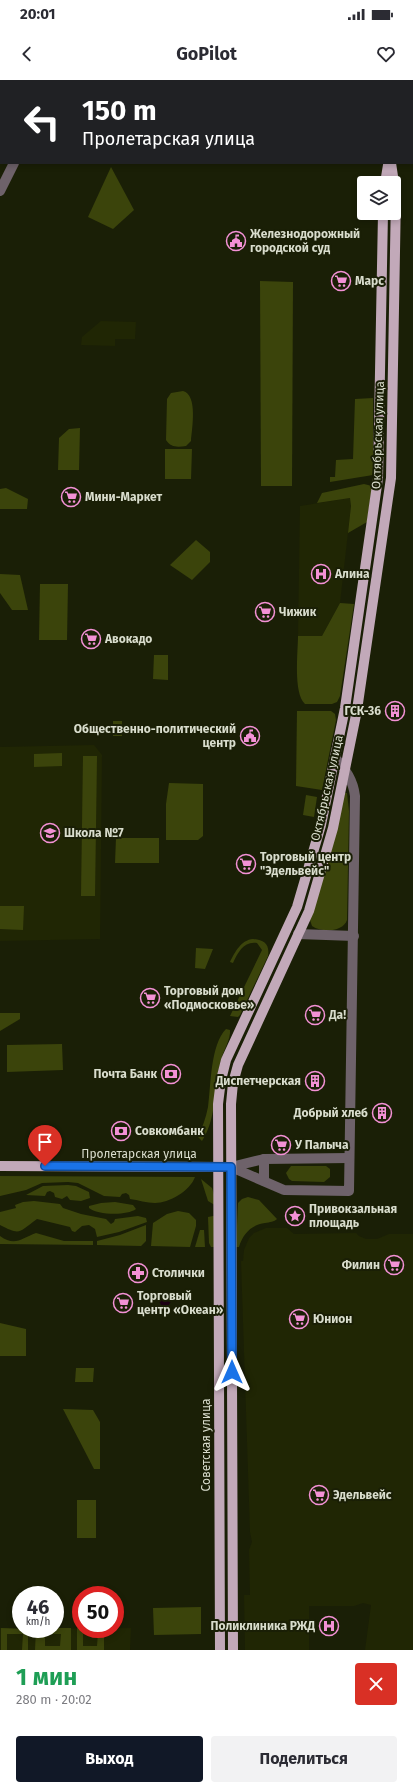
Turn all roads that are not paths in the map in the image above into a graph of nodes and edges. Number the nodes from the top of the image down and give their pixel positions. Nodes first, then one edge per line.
1 (14, 164) edge
2 (389, 164) edge
3 (389, 164) edge
4 (386, 176) edge
5 (392, 176) edge
6 (0, 191) edge
7 (383, 220) edge
8 (396, 220) edge
9 (335, 758) junction
10 (346, 769) junction
11 (298, 934) junction
12 (354, 936) junction
13 (349, 1158) junction
14 (264, 1159) junction
15 (0, 1166) edge
16 (218, 1167) junction
17 (231, 1167) junction
18 (264, 1181) junction
19 (220, 1650) edge
20 (233, 1650) edge

1 - 6 street
2 - 4 main road, Октябрьская улица
3 - 5 main road, Октябрьская улица
7 - 9 main road, Октябрьская улица
8 - 10 main road, Октябрьская улица
9 - 10 street
9 - 16 main road, Октябрьская улица
10 - 11 main road, Октябрьская улица
10 - 12 street
11 - 12 street
11 - 17 main road, Октябрьская улица
12 - 13 street
13 - 14 street
13 - 18 street
14 - 17 street
14 - 18 street
15 - 16 main road, Пролетарская улица
16 - 17 main road, Пролетарская улица
16 - 19 main road, Советская улица
17 - 18 street
17 - 20 main road

